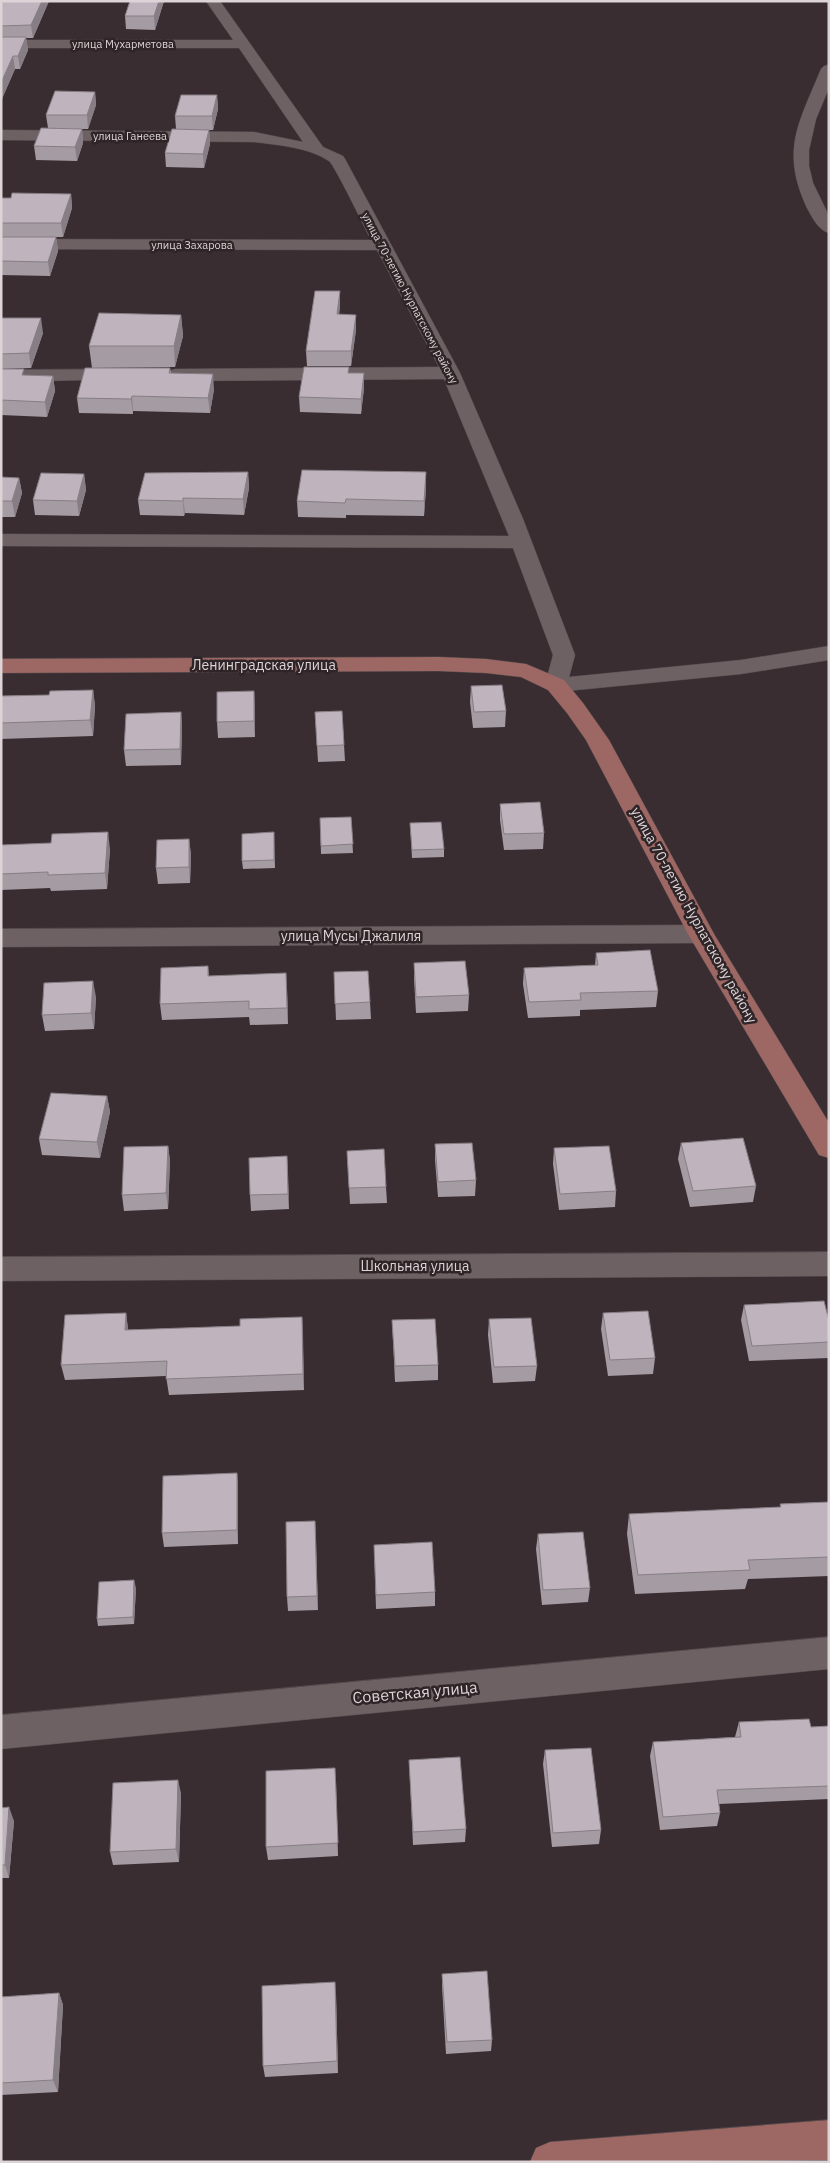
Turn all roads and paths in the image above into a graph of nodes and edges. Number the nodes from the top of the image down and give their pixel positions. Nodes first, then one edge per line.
1 (213, 1) edge
2 (1, 44) edge
3 (244, 44) junction
4 (829, 69) edge
5 (1, 135) edge
6 (317, 150) junction
7 (829, 228) edge
8 (1, 244) edge
9 (382, 246) junction
10 (451, 373) junction
11 (141, 375) edge
12 (161, 375) edge
13 (1, 376) edge
14 (1, 540) edge
15 (522, 542) junction
16 (829, 653) edge
17 (1, 666) edge
18 (526, 671) joint
19 (556, 686) junction
20 (701, 934) junction
21 (1, 938) edge
22 (829, 1147) edge
23 (829, 1264) edge
24 (1, 1269) edge
25 (829, 1653) edge
26 (1, 1732) edge
27 (829, 2140) edge
28 (550, 2162) edge

1 - 3 street, улица 70-летию Нурлатскому району
2 - 3 street, улица Мухарметова
3 - 6 street, улица 70-летию Нурлатскому району
4 - 7 street
5 - 6 street, улица Ганеева
6 - 9 street, улица 70-летию Нурлатскому району
8 - 9 street, улица Захарова
9 - 10 street, улица 70-летию Нурлатскому району
10 - 12 street
10 - 15 street, улица 70-летию Нурлатскому району
11 - 13 street
14 - 15 street
15 - 19 street, улица 70-летию Нурлатскому району
16 - 19 street
17 - 18 main road, Ленинградская улица
18 - 19 main road, улица 70-летию Нурлатскому району
19 - 20 main road, улица 70-летию Нурлатскому району
20 - 21 street, улица Мусы Джалиля
20 - 22 main road, улица 70-летию Нурлатскому району
23 - 24 street, Школьная улица
25 - 26 street, Советская улица
27 - 28 main road

